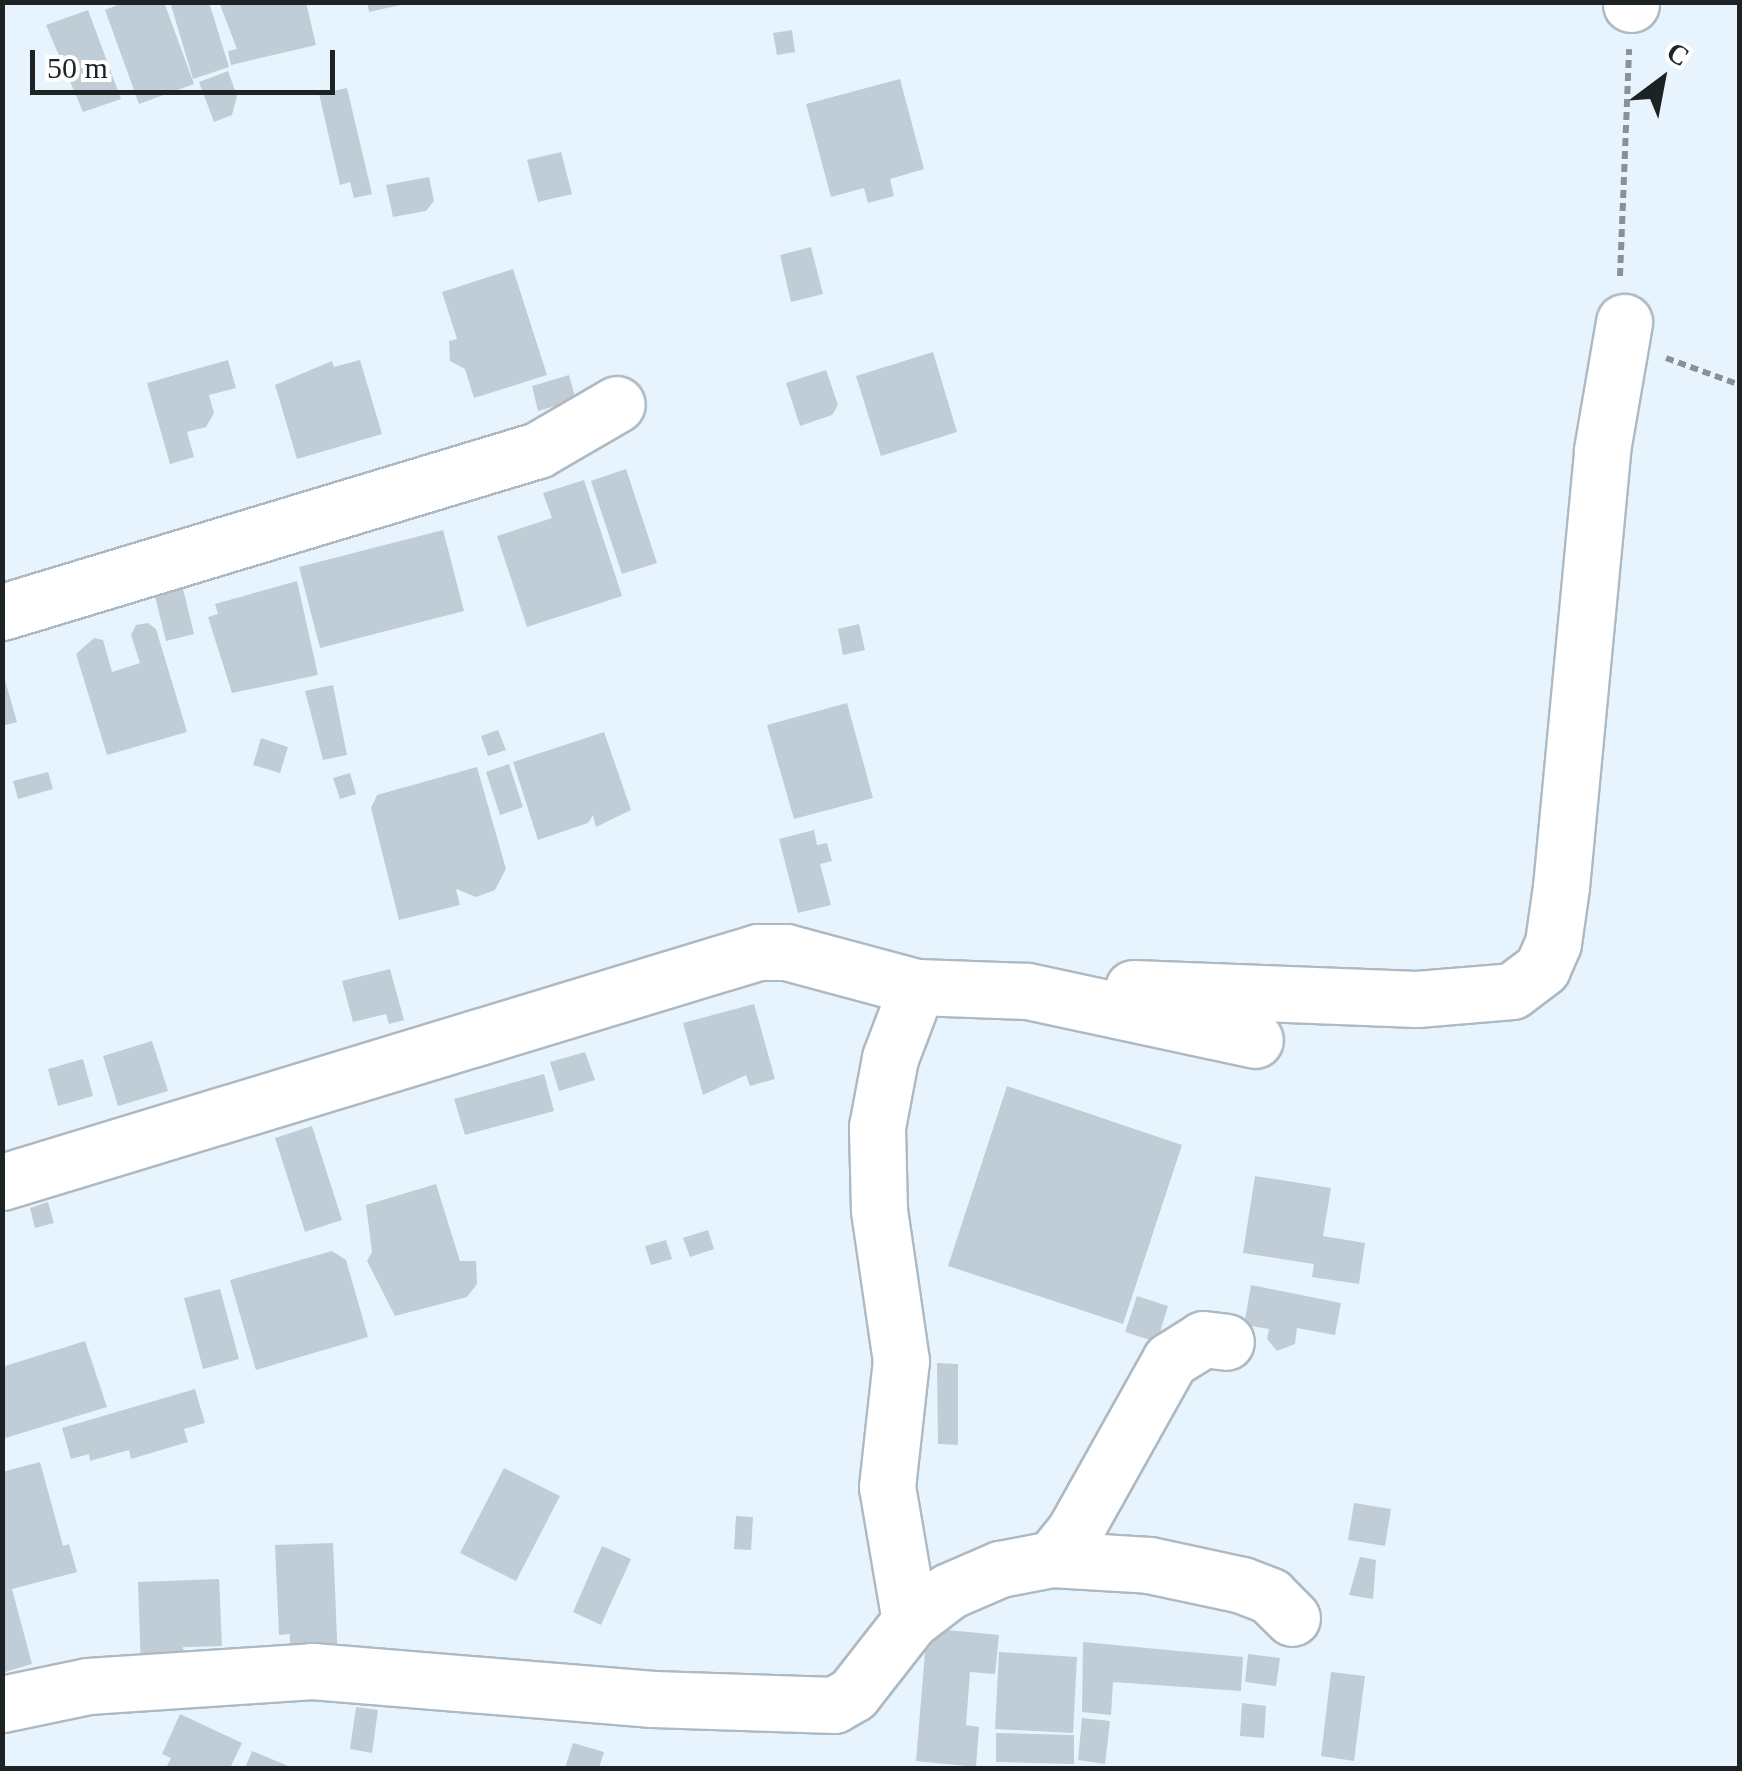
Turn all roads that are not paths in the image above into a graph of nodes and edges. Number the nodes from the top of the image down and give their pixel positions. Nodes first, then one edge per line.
1 (1624, 322) road end
2 (617, 404) dead end
3 (2, 612) edge
4 (917, 987) junction
5 (1026, 991) junction
6 (1255, 1040) dead end
7 (2, 1182) edge
8 (1226, 1342) dead end
9 (1052, 1559) junction
10 (1292, 1618) dead end
11 (910, 1620) junction
12 (2, 1704) edge

1 - 5 street
2 - 3 street
4 - 5 street
4 - 7 street
4 - 11 street
5 - 6 street
8 - 9 street
9 - 10 street
9 - 11 street
11 - 12 street

